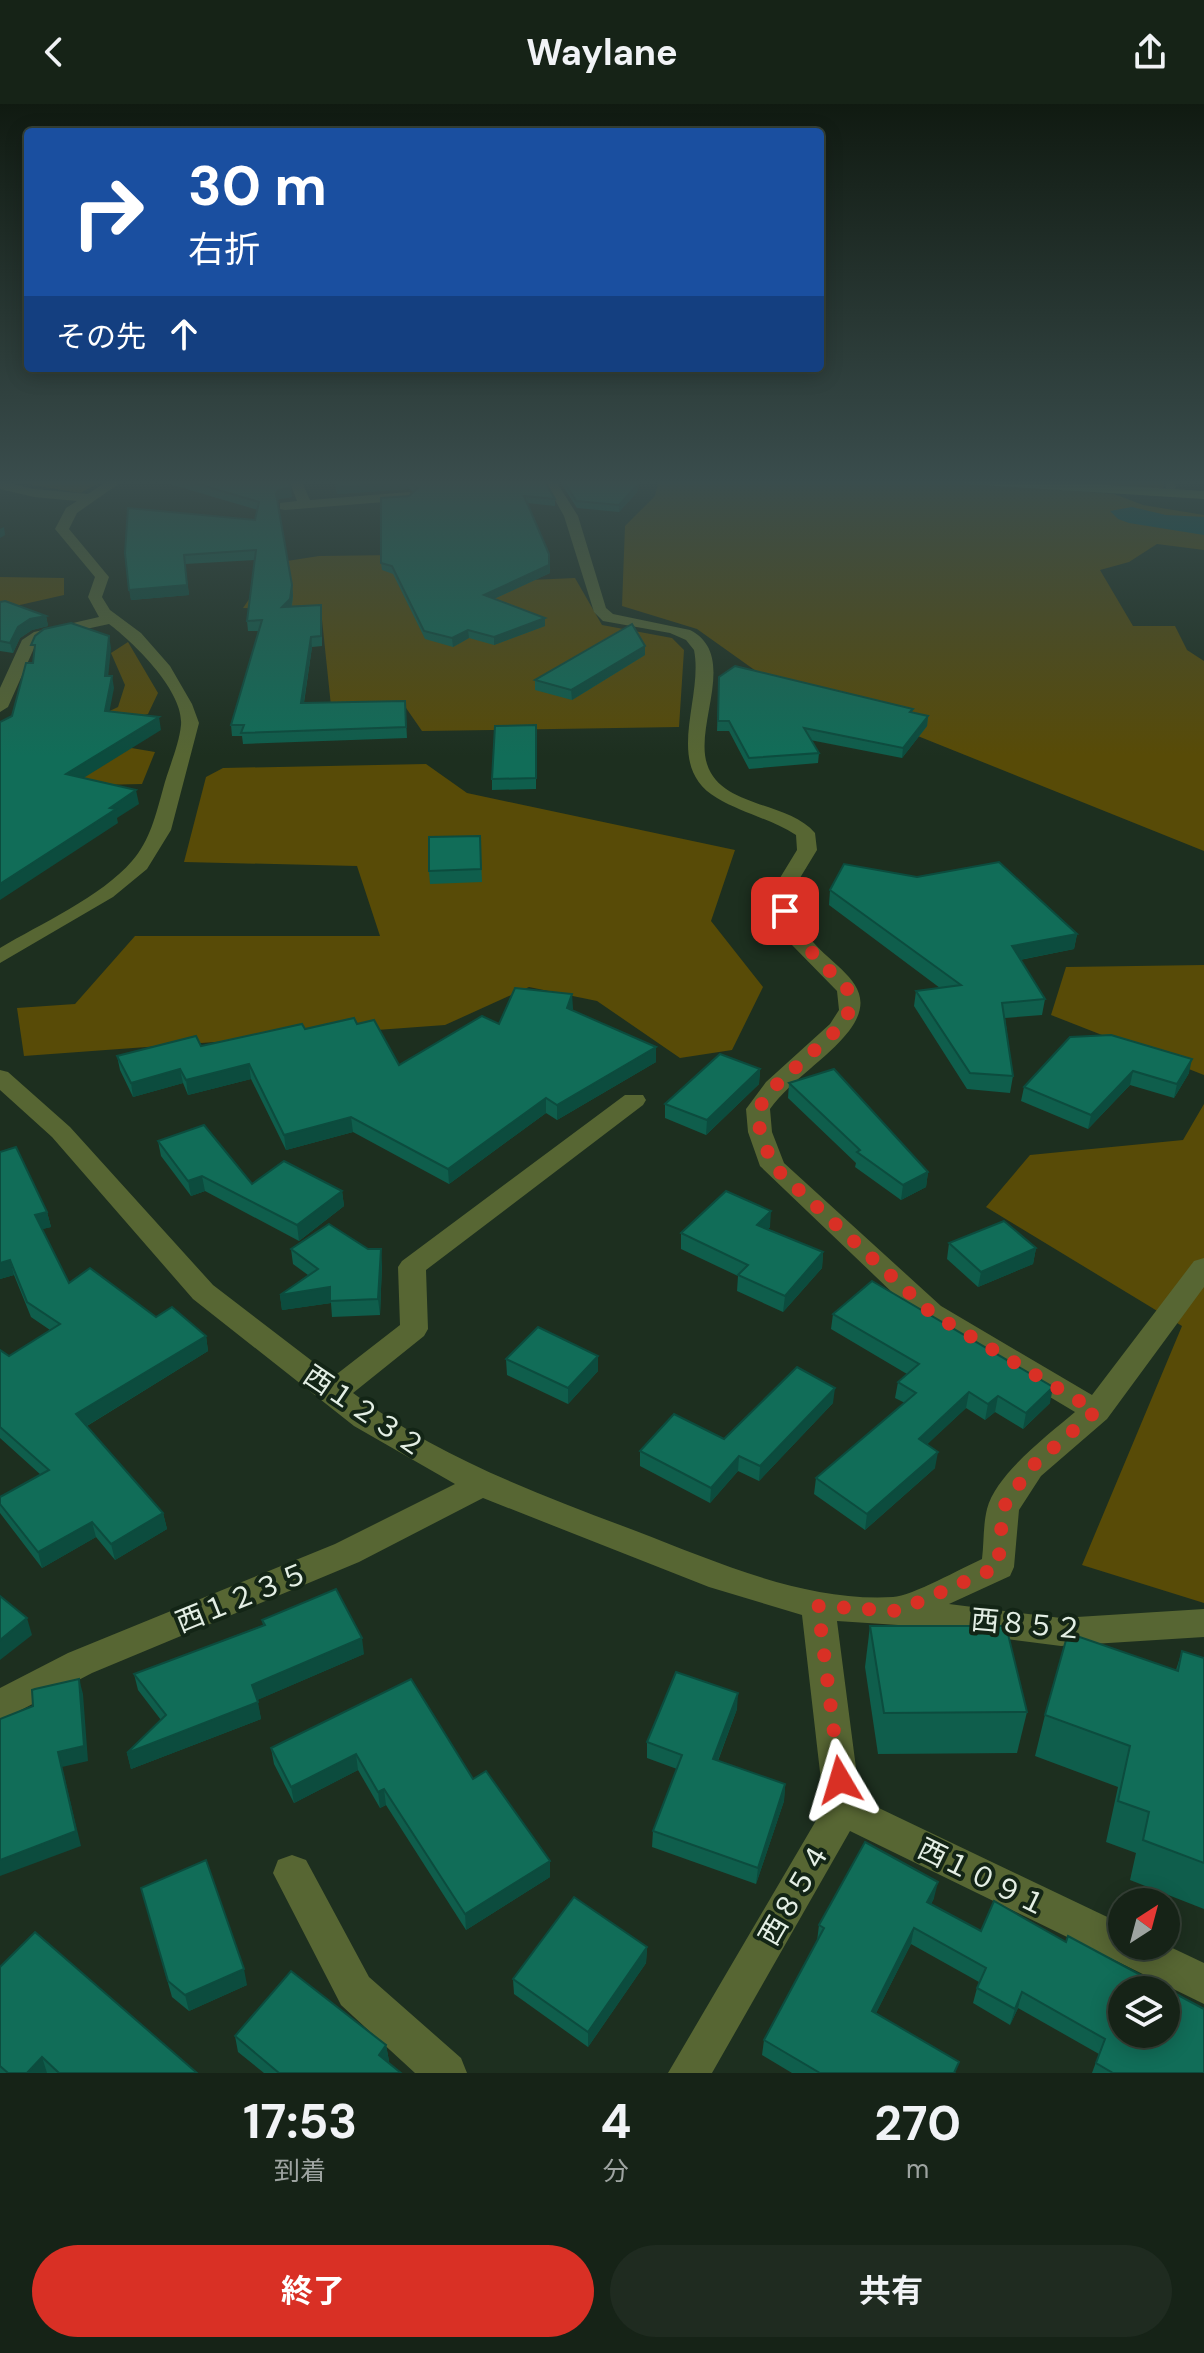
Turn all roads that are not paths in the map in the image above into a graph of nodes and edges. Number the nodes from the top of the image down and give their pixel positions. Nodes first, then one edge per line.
1 (99, 572) edge
2 (588, 572) edge
3 (113, 618) junction
4 (0, 707) edge
5 (0, 957) edge
6 (0, 1077) edge
7 (634, 1100) dead end
8 (1204, 1267) edge
9 (333, 1393) junction
10 (1096, 1411) junction
11 (482, 1485) junction
12 (818, 1606) junction
13 (898, 1611) junction
14 (1204, 1623) edge
15 (0, 1706) edge
16 (843, 1809) junction
17 (292, 1873) dead end
18 (1108, 1937) edge
19 (1155, 1960) edge
20 (1204, 1984) edge
21 (446, 2073) edge
22 (689, 2073) edge

1 - 3 street
2 - 10 street
3 - 4 street
3 - 5 street
6 - 9 street, 西１２３２
7 - 9 street
8 - 10 street
9 - 11 street, 西１２３２
10 - 13 street
11 - 12 street, 西１２３２
11 - 15 street, 西１２３５
12 - 13 street, 西８５２
12 - 16 street
13 - 14 street, 西８５２
16 - 18 street, 西１０９１
16 - 22 street, 西８５４
17 - 21 street
19 - 20 street, 西１０９１

